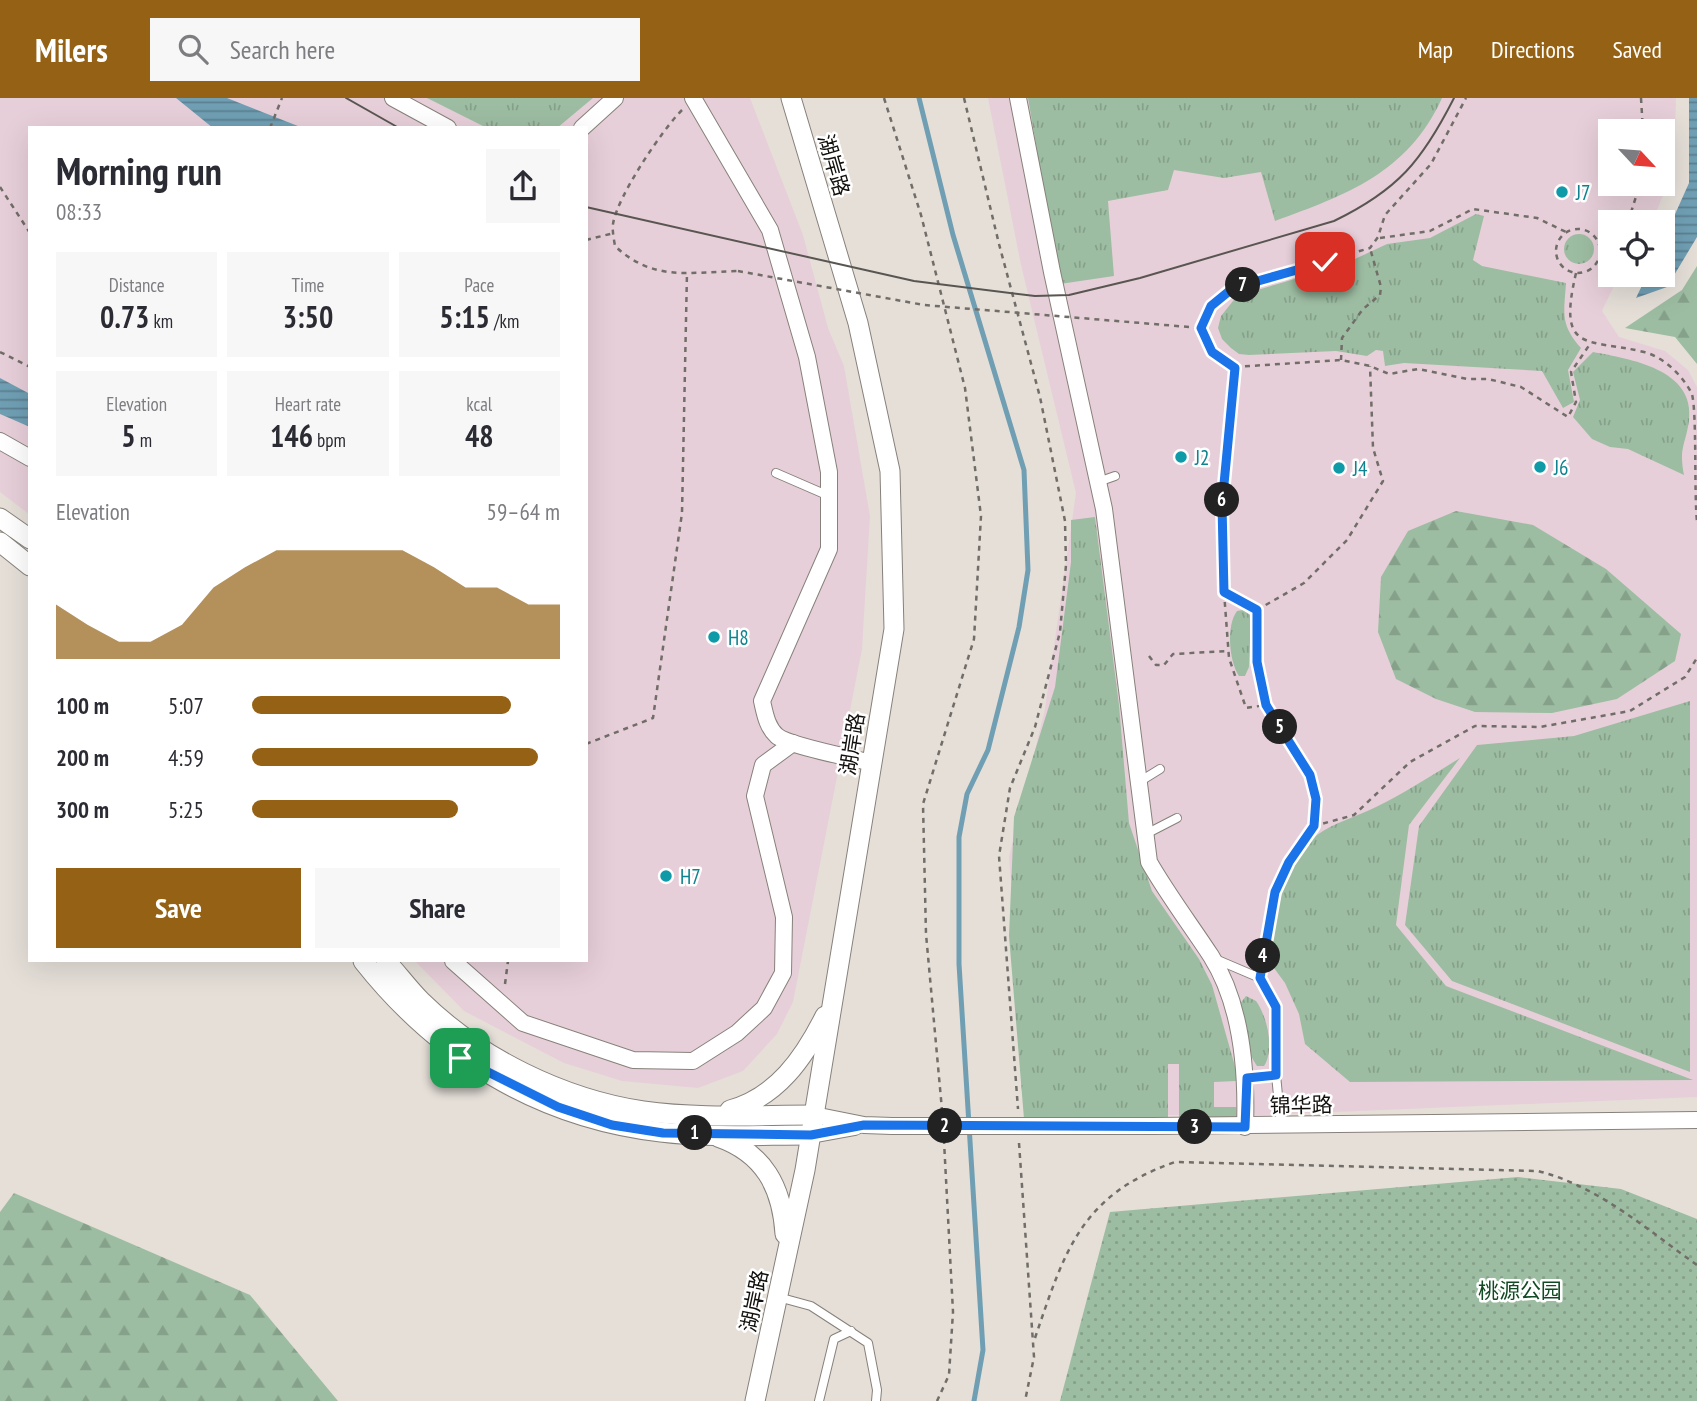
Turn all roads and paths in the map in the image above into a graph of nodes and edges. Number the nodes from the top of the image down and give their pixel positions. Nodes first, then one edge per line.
1 (282, 98) edge
2 (393, 98) edge
3 (615, 98) edge
4 (694, 98) edge
5 (791, 98) edge
6 (884, 98) edge
7 (964, 98) edge
8 (1018, 98) edge
9 (1466, 98) edge
10 (1641, 98) edge
11 (1642, 119) edge
12 (271, 126) edge
13 (444, 126) edge
14 (584, 126) edge
15 (0, 187) edge
16 (28, 230) edge
17 (1566, 232) junction
18 (614, 233) junction
19 (1378, 237) junction
20 (588, 240) edge
21 (1598, 243) edge
22 (1370, 248) junction
23 (1598, 260) edge
24 (687, 272) junction
25 (1576, 273) junction
26 (1201, 328) junction
27 (1590, 344) junction
28 (0, 352) edge
29 (1341, 360) junction
30 (28, 366) edge
31 (1370, 366) junction
32 (1235, 368) junction
33 (0, 441) edge
34 (28, 457) edge
35 (776, 473) dead end
36 (1115, 476) dead end
37 (1098, 482) junction
38 (829, 496) junction
39 (0, 518) edge
40 (1697, 522) edge
41 (28, 538) edge
42 (0, 542) edge
43 (28, 564) edge
44 (1224, 592) junction
45 (1257, 610) junction
46 (1229, 651) junction
47 (1149, 656) dead end
48 (1697, 658) edge
49 (1266, 705) junction
50 (588, 743) edge
51 (793, 743) junction
52 (872, 763) junction
53 (1160, 769) dead end
54 (1136, 783) junction
55 (1177, 818) dead end
56 (1314, 826) junction
57 (1144, 835) junction
58 (1212, 957) junction
59 (364, 962) edge
60 (387, 962) edge
61 (454, 962) edge
62 (508, 962) edge
63 (1260, 978) junction
64 (832, 1003) junction
65 (502, 1005) junction
66 (1276, 1075) junction
67 (1247, 1078) junction
68 (943, 1113) dead end
69 (1018, 1113) dead end
70 (814, 1115) junction
71 (1697, 1120) edge
72 (710, 1124) junction
73 (864, 1125) junction
74 (1281, 1126) junction
75 (1245, 1127) junction
76 (811, 1135) junction
77 (1019, 1140) dead end
78 (944, 1141) dead end
79 (786, 1259) junction
80 (1697, 1265) edge
81 (778, 1297) junction
82 (851, 1331) junction
83 (1034, 1341) junction
84 (755, 1401) edge
85 (819, 1401) edge
86 (876, 1401) edge
87 (937, 1401) edge
88 (1025, 1401) edge

1 - 12 path
2 - 13 street
3 - 14 street
4 - 18 path
4 - 38 street
5 - 52 street, 湖岸路
6 - 68 path
7 - 69 path
8 - 37 street
9 - 19 path
10 - 11 path
15 - 16 path
17 - 19 path
17 - 21 path
17 - 25 path
18 - 20 path
18 - 24 path
19 - 22 path
22 - 26 path
22 - 29 path
23 - 25 path
24 - 26 path, bridge
24 - 50 path
25 - 27 path
26 - 32 path
27 - 31 path
27 - 40 path
28 - 30 path
29 - 31 path
29 - 32 path
31 - 45 path
32 - 44 path
33 - 34 street
35 - 38 lane
36 - 37 lane
37 - 54 street
38 - 51 street
39 - 41 street
42 - 43 street
44 - 45 path
44 - 46 path
45 - 49 path
46 - 47 path
46 - 49 path
48 - 56 path
49 - 56 path
51 - 52 street
51 - 65 street
52 - 64 street, 湖岸路
53 - 54 lane
54 - 57 street
55 - 57 lane
56 - 63 path
57 - 58 street
58 - 63 lane
58 - 67 street
59 - 72 street
60 - 72 street
61 - 65 street
62 - 65 path
63 - 66 lane
64 - 70 street, 湖岸路
64 - 72 street
66 - 67 lane
66 - 74 lane
67 - 75 street
70 - 72 street
70 - 73 street, 锦华路
70 - 76 street, 湖岸路
71 - 74 street, 锦华路
72 - 76 street
72 - 79 street
73 - 75 street, 锦华路, bridge
73 - 76 street, 锦华路
74 - 75 street, 锦华路
76 - 79 street, 湖岸路
77 - 83 path
78 - 87 path
79 - 81 street, 湖岸路
80 - 83 path
81 - 82 lane
81 - 84 street, 湖岸路
82 - 85 lane
82 - 86 lane
83 - 88 path

